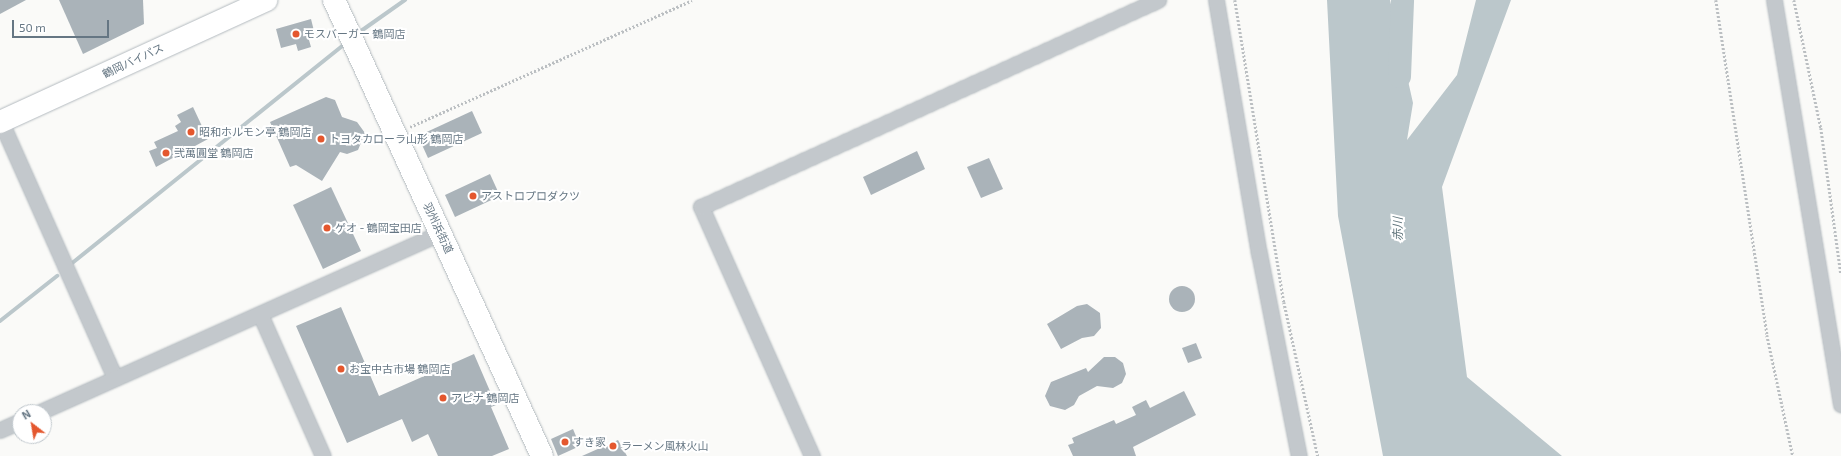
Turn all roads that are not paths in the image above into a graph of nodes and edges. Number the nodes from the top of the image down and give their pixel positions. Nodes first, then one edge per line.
1 (266, 0) edge
2 (334, 0) edge
3 (1158, 0) edge
4 (1216, 0) edge
5 (1774, 0) edge
6 (0, 122) edge
7 (440, 233) junction
8 (260, 314) junction
9 (115, 378) junction
10 (1841, 404) edge
11 (52, 407) edge
12 (12, 425) edge
13 (0, 430) edge
14 (323, 456) edge
15 (542, 456) edge
16 (812, 456) edge
17 (1299, 456) edge

1 - 6 main road, 鶴岡バイパス
2 - 7 main road, 羽州浜街道
3 - 16 street
4 - 17 street
5 - 10 street
6 - 9 street
7 - 8 street
7 - 15 main road, 羽州浜街道
8 - 9 street
8 - 14 street
9 - 11 street
12 - 13 street

